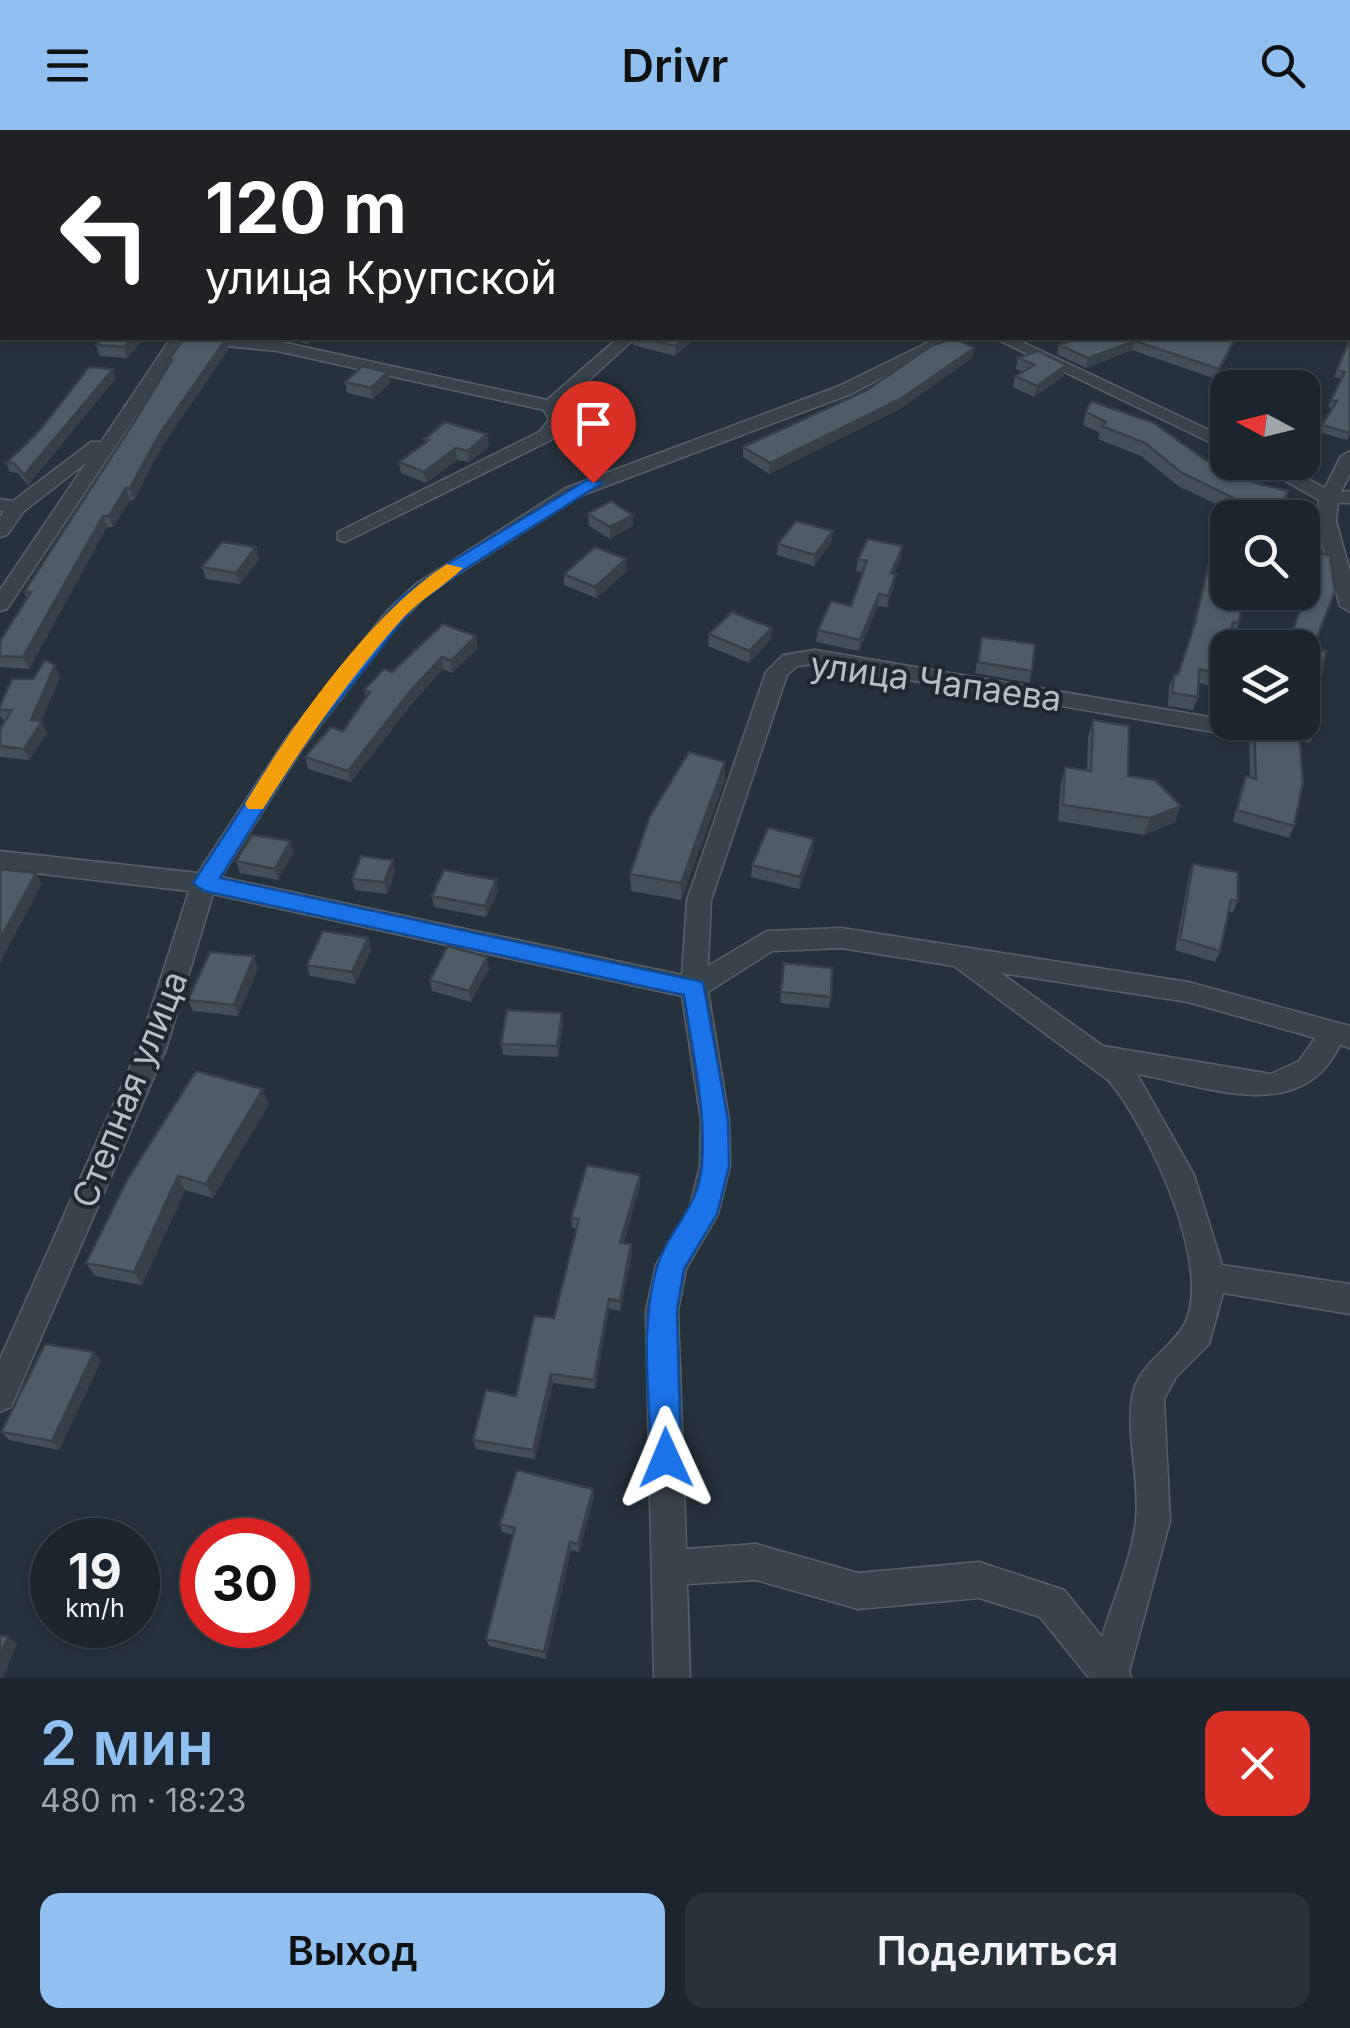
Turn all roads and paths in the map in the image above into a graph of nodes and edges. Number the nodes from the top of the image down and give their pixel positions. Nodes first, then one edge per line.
1 (178, 340) edge
2 (245, 340) edge
3 (626, 340) edge
4 (945, 340) edge
5 (1006, 340) edge
6 (273, 341) edge
7 (551, 406) junction
8 (114, 433) junction
9 (1210, 437) edge
10 (1350, 456) edge
11 (1300, 480) edge
12 (1340, 498) edge
13 (9, 506) edge
14 (0, 531) edge
15 (345, 536) dead end
16 (0, 605) edge
17 (1350, 606) edge
18 (1210, 724) edge
19 (0, 860) edge
20 (204, 883) junction
21 (958, 956) junction
22 (694, 988) junction
23 (1340, 1036) edge
24 (1093, 1054) junction
25 (1211, 1277) junction
26 (1350, 1299) edge
27 (0, 1396) edge
28 (669, 1568) junction
29 (1111, 1677) edge
30 (672, 1678) edge

1 - 8 street
2 - 6 street
3 - 7 street
4 - 20 street, Степная улица
5 - 9 street
6 - 7 street
7 - 15 street
8 - 13 street
8 - 16 street
10 - 12 street
11 - 12 street
12 - 17 street
13 - 14 street
18 - 22 street, улица Чапаева
19 - 20 street
20 - 22 street
20 - 27 street, Степная улица
21 - 22 street
21 - 23 street
21 - 24 street
22 - 28 street, улица Чапаева
23 - 24 street
24 - 25 street
25 - 26 street
25 - 29 street
28 - 29 street
28 - 30 street, улица Чапаева

